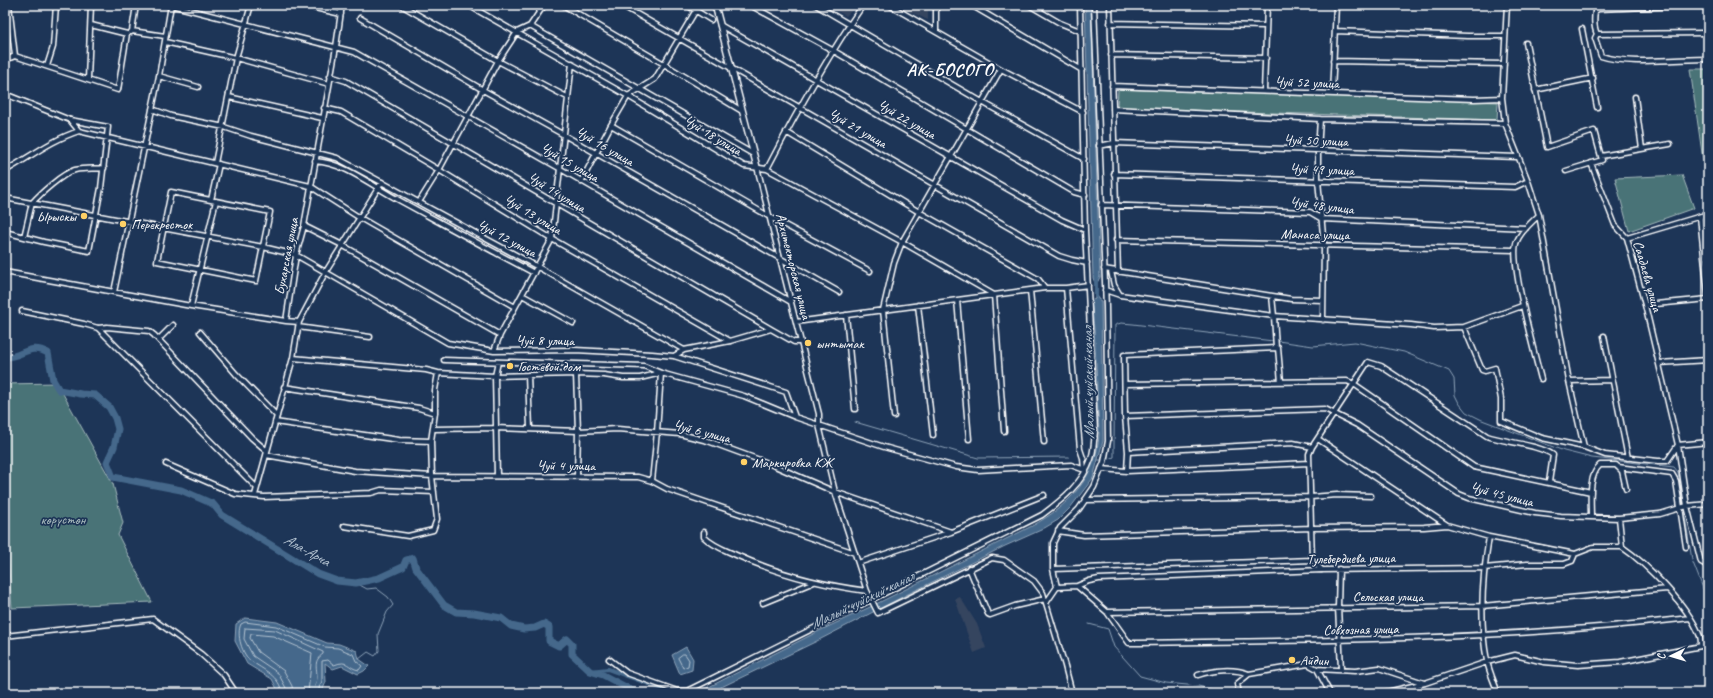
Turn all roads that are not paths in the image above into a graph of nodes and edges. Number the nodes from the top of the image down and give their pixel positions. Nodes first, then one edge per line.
1 (9, 5) edge
2 (56, 5) edge
3 (91, 5) edge
4 (136, 5) edge
5 (171, 5) edge
6 (251, 5) edge
7 (302, 5) edge
8 (342, 5) edge
9 (401, 5) edge
10 (468, 5) edge
11 (534, 5) edge
12 (563, 5) edge
13 (621, 5) edge
14 (686, 5) edge
15 (699, 5) edge
16 (715, 5) edge
17 (750, 5) edge
18 (816, 5) edge
19 (863, 5) edge
20 (889, 5) edge
21 (936, 5) edge
22 (971, 5) edge
23 (1029, 5) edge
24 (1080, 5) edge
25 (1094, 5) edge
26 (1110, 5) edge
27 (1267, 5) edge
28 (1336, 5) edge
29 (1507, 5) edge
30 (1698, 5) edge
31 (543, 7) edge
32 (696, 10) junction
33 (341, 14) junction
34 (360, 18) dead end
35 (711, 20) dead end
36 (1110, 23) junction
37 (246, 24) junction
38 (850, 24) junction
39 (91, 25) junction
40 (720, 25) junction
41 (530, 26) junction
42 (1266, 26) junction
43 (1582, 29) dead end
44 (1080, 30) junction
45 (132, 31) junction
46 (936, 31) junction
47 (1335, 31) junction
48 (517, 32) junction
49 (1708, 33) edge
50 (127, 34) junction
51 (1597, 34) junction
52 (165, 36) junction
53 (1505, 36) junction
54 (679, 38) junction
55 (164, 42) junction
56 (1526, 43) dead end
57 (336, 47) junction
58 (834, 51) junction
59 (1111, 55) junction
60 (15, 56) junction
61 (236, 58) junction
62 (1266, 58) junction
63 (1708, 59) edge
64 (5, 60) edge
65 (498, 61) junction
66 (1333, 61) junction
67 (572, 64) junction
68 (664, 64) junction
69 (1504, 64) junction
70 (47, 66) junction
71 (730, 68) junction
72 (1002, 69) junction
73 (1082, 70) junction
74 (159, 76) junction
75 (330, 76) junction
76 (1593, 78) junction
77 (88, 79) junction
78 (817, 80) junction
79 (329, 84) junction
80 (1112, 86) junction
81 (198, 87) dead end
82 (638, 89) junction
83 (483, 90) junction
84 (1535, 90) junction
85 (1264, 91) junction
86 (5, 94) edge
87 (1332, 94) junction
88 (628, 96) junction
89 (229, 97) junction
90 (567, 97) junction
91 (1634, 97) dead end
92 (1502, 98) junction
93 (982, 102) junction
94 (801, 107) junction
95 (1597, 107) dead end
96 (324, 108) junction
97 (152, 109) junction
98 (1113, 109) junction
99 (742, 112) junction
100 (1083, 112) junction
101 (468, 117) junction
102 (322, 118) junction
103 (1320, 119) junction
104 (70, 120) junction
105 (1505, 122) junction
106 (611, 125) junction
107 (224, 126) junction
108 (967, 129) junction
109 (78, 131) junction
110 (786, 132) junction
111 (564, 135) junction
112 (108, 139) junction
113 (453, 142) junction
114 (1114, 143) junction
115 (1670, 144) dead end
116 (1099, 146) junction
117 (145, 147) junction
118 (1642, 149) junction
119 (1318, 151) junction
120 (316, 152) junction
121 (596, 154) junction
122 (753, 154) junction
123 (1601, 156) junction
124 (951, 157) junction
125 (1517, 157) junction
126 (1084, 158) junction
127 (315, 161) junction
128 (217, 163) junction
129 (1591, 163) junction
130 (757, 167) junction
131 (104, 168) junction
132 (559, 168) junction
133 (766, 169) junction
134 (439, 170) junction
135 (1566, 170) dead end
136 (5, 171) edge
137 (1114, 174) junction
138 (1318, 180) junction
139 (382, 182) junction
140 (581, 182) junction
141 (1528, 182) junction
142 (935, 185) junction
143 (310, 186) junction
144 (378, 188) junction
145 (1085, 195) junction
146 (5, 198) edge
147 (213, 201) junction
148 (419, 202) junction
149 (32, 203) junction
150 (556, 205) junction
151 (1101, 205) junction
152 (1115, 206) junction
153 (919, 212) junction
154 (1708, 214) edge
155 (96, 215) junction
156 (1538, 215) junction
157 (770, 217) junction
158 (1700, 217) junction
159 (360, 218) junction
160 (1322, 219) junction
161 (129, 221) junction
162 (304, 226) junction
163 (164, 228) junction
164 (1526, 228) junction
165 (1085, 230) junction
166 (5, 232) edge
167 (207, 236) junction
168 (24, 237) junction
169 (1627, 238) junction
170 (552, 239) junction
171 (1116, 240) junction
172 (902, 242) junction
173 (342, 245) junction
174 (1324, 246) junction
175 (263, 247) junction
176 (1514, 250) junction
177 (296, 255) junction
178 (781, 259) junction
179 (1087, 263) junction
180 (538, 267) junction
181 (1104, 269) junction
182 (199, 270) junction
183 (870, 271) dead end
184 (1111, 271) junction
185 (5, 272) edge
186 (1118, 272) junction
187 (325, 273) junction
188 (534, 274) junction
189 (1088, 285) junction
190 (1045, 288) junction
191 (1066, 288) junction
192 (1030, 290) junction
193 (1105, 290) junction
194 (114, 292) junction
195 (839, 292) dead end
196 (522, 295) junction
197 (994, 295) junction
198 (1120, 295) junction
199 (1708, 295) edge
200 (1272, 296) junction
201 (1708, 299) edge
202 (957, 300) junction
203 (1323, 300) junction
204 (791, 302) junction
205 (918, 305) junction
206 (1645, 305) junction
207 (191, 306) junction
208 (1522, 306) junction
209 (515, 307) junction
210 (883, 310) junction
211 (22, 311) dead end
212 (846, 315) junction
213 (1274, 316) junction
214 (1323, 320) junction
215 (286, 322) junction
216 (796, 322) junction
217 (573, 323) dead end
218 (298, 324) junction
219 (173, 325) dead end
220 (1464, 327) junction
221 (98, 328) junction
222 (771, 329) junction
223 (200, 332) dead end
224 (500, 335) junction
225 (1604, 336) dead end
226 (370, 337) dead end
227 (159, 340) junction
228 (730, 341) junction
229 (800, 342) junction
230 (1276, 348) junction
231 (684, 350) junction
232 (494, 351) junction
233 (674, 356) junction
234 (293, 358) junction
235 (444, 360) dead end
236 (1708, 360) edge
237 (498, 362) junction
238 (1659, 363) junction
239 (438, 373) junction
240 (661, 373) junction
241 (576, 374) junction
242 (528, 375) junction
243 (495, 376) junction
244 (1541, 379) dead end
245 (1611, 380) junction
246 (1568, 381) junction
247 (1279, 382) junction
248 (1125, 384) junction
249 (1354, 384) junction
250 (284, 387) junction
251 (855, 409) dead end
252 (435, 413) junction
253 (1335, 414) junction
254 (277, 416) junction
255 (894, 416) dead end
256 (1125, 416) junction
257 (795, 417) junction
258 (275, 422) junction
259 (819, 425) junction
260 (495, 428) junction
261 (530, 428) junction
262 (434, 429) junction
263 (578, 431) junction
264 (1004, 431) dead end
265 (657, 432) junction
266 (933, 435) dead end
267 (969, 439) dead end
268 (1318, 439) junction
269 (431, 441) junction
270 (1044, 442) dead end
271 (1708, 442) edge
272 (1678, 445) junction
273 (1312, 447) junction
274 (1584, 447) junction
275 (1128, 452) junction
276 (267, 453) junction
277 (1628, 458) junction
278 (1309, 463) junction
279 (166, 464) dead end
280 (1618, 467) junction
281 (1101, 469) junction
282 (1084, 470) junction
283 (1127, 471) junction
284 (432, 476) junction
285 (498, 476) junction
286 (577, 476) junction
287 (652, 481) junction
288 (1549, 482) junction
289 (256, 487) junction
290 (1626, 490) dead end
291 (434, 492) junction
292 (835, 492) junction
293 (1591, 492) junction
294 (255, 495) junction
295 (1044, 495) dead end
296 (1371, 496) dead end
297 (1310, 497) junction
298 (1085, 500) junction
299 (1708, 504) edge
300 (1687, 506) junction
301 (1680, 509) junction
302 (1591, 517) junction
303 (1619, 518) junction
304 (1447, 525) junction
305 (344, 526) dead end
306 (1312, 528) junction
307 (1058, 531) junction
308 (704, 532) dead end
309 (951, 532) junction
310 (1489, 537) junction
311 (1622, 547) junction
312 (1686, 547) dead end
313 (855, 553) junction
314 (1575, 554) junction
315 (1312, 560) junction
316 (858, 563) junction
317 (1708, 566) edge
318 (969, 568) junction
319 (1484, 568) junction
320 (1339, 569) junction
321 (1053, 570) junction
322 (1322, 570) junction
323 (815, 581) junction
324 (1077, 586) junction
325 (1057, 587) junction
326 (1668, 589) junction
327 (867, 591) junction
328 (870, 600) junction
329 (1045, 601) junction
330 (763, 603) dead end
331 (1482, 606) junction
332 (1338, 608) junction
333 (1107, 612) junction
334 (1690, 618) junction
335 (5, 636) edge
336 (1484, 636) junction
337 (1339, 640) junction
338 (1701, 646) junction
339 (1708, 646) edge
340 (609, 659) dead end
341 (1488, 662) junction
342 (1317, 669) junction
343 (1341, 670) junction
344 (1250, 674) junction
345 (1198, 675) dead end
346 (1425, 683) junction
347 (236, 693) edge
348 (1072, 693) edge
349 (1239, 693) edge
350 (1330, 693) edge
351 (1383, 693) edge
352 (1498, 693) edge

1 - 60 street
2 - 70 street
3 - 39 street
4 - 45 street
5 - 37 street, Чуй 15 улица
5 - 52 street
6 - 37 street
7 - 33 street
8 - 33 street, Бухарская улица
9 - 65 street
10 - 48 street, Чуй 18 улица
11 - 31 street
12 - 68 street
13 - 54 street, Чуй 21 улица
14 - 32 street
15 - 32 street
16 - 40 street, Архитекторская улица
17 - 58 street
18 - 38 street
19 - 38 street
20 - 46 street
21 - 46 street
22 - 73 street
23 - 44 street
24 - 44 street
25 - 116 street
26 - 36 street
27 - 42 street
28 - 47 street
29 - 53 street
30 - 51 street
31 - 41 street
32 - 35 street
32 - 54 street
33 - 57 street, Бухарская улица
34 - 83 street, Чуй 16 улица
36 - 42 street
36 - 59 street
37 - 57 street, Чуй 15 улица
37 - 61 street
38 - 58 street
38 - 93 street
39 - 50 street
39 - 77 street
40 - 71 street, Архитекторская улица
40 - 78 street, Чуй 22 улица
41 - 48 street
41 - 82 street
42 - 62 street
43 - 76 street
44 - 73 street
45 - 50 street
45 - 52 street
46 - 72 street
47 - 53 street
47 - 66 street
48 - 65 street
48 - 67 street, Чуй 18 улица
49 - 51 street
50 - 77 street
51 - 63 street
52 - 55 street
53 - 69 street
54 - 68 street
54 - 71 street, Чуй 21 улица
55 - 61 street
55 - 74 street
56 - 84 street
57 - 75 street, Бухарская улица
57 - 101 street, Чуй 15 улица
58 - 78 street
58 - 108 street
59 - 62 street
59 - 80 street
60 - 64 street
60 - 70 street
61 - 79 street
61 - 89 street
62 - 85 street
65 - 83 street
65 - 90 street
66 - 69 street
66 - 87 street
67 - 88 street, Чуй 18 улица
67 - 90 street
68 - 82 street
68 - 99 street
69 - 92 street
70 - 77 street
71 - 94 street, Чуй 21 улица
71 - 99 street, Архитекторская улица
72 - 93 street
72 - 100 street
73 - 100 street
74 - 81 street
74 - 97 street
75 - 79 street, Бухарская улица
75 - 113 street, Чуй 14 улица
76 - 84 street
76 - 95 street
78 - 94 street
78 - 124 street, Чуй 22 улица
79 - 96 street, Бухарская улица
80 - 85 street, Чуй 52 улица
80 - 98 street
82 - 88 street
82 - 122 street
83 - 101 street
83 - 111 street, Чуй 16 улица
84 - 123 street
85 - 87 street, Чуй 52 улица
86 - 104 street
87 - 92 street, Чуй 52 улица
88 - 106 street
88 - 130 street, Чуй 18 улица
89 - 102 street
89 - 107 street
90 - 111 street
91 - 118 street
92 - 105 street
93 - 108 street
93 - 126 street
94 - 110 street
94 - 142 street, Чуй 21 улица
96 - 102 street, Бухарская улица
96 - 134 street, Чуй 13 улица
97 - 107 street, Чуй 12 улица
97 - 117 street
98 - 103 street
98 - 114 street
99 - 122 street, Архитекторская улица
100 - 126 street
101 - 113 street
101 - 132 street, Чуй 15 улица
102 - 120 street, Бухарская улица
103 - 105 street
103 - 119 street
104 - 109 street
104 - 112 street
105 - 125 street
106 - 121 street
106 - 157 street
107 - 120 street, Чуй 12 улица
107 - 128 street
108 - 124 street
108 - 145 street
109 - 112 street
109 - 136 street
110 - 133 street
110 - 153 street
111 - 121 street, Чуй 16 улица
111 - 132 street
112 - 117 street
112 - 131 street
113 - 134 street
113 - 150 street, Чуй 14 улица
114 - 116 street, Чуй 50 улица
114 - 119 street, Чуй 50 улица
114 - 137 street
115 - 118 street
116 - 151 street
117 - 128 street
117 - 161 street
118 - 123 street
119 - 125 street, Чуй 50 улица
119 - 138 street
120 - 127 street, Бухарская улица
120 - 139 street, Чуй 12 улица
121 - 140 street
121 - 178 street, Чуй 16 улица
122 - 130 street, Архитекторская улица
123 - 129 street
124 - 142 street
124 - 165 street, Чуй 22 улица
125 - 141 street
126 - 145 street
127 - 143 street, Бухарская улица
127 - 144 street
128 - 143 street
128 - 147 street
129 - 135 street
129 - 169 street, Саадаева улица
130 - 133 street, Чуй 18 улица
130 - 157 street, Архитекторская улица
131 - 149 street
131 - 155 street
132 - 140 street, Чуй 15 улица
132 - 150 street
133 - 172 street, Чуй 18 улица
134 - 148 street
134 - 170 street, Чуй 13 улица
137 - 138 street, Чуй 49 улица
137 - 152 street
138 - 141 street, Чуй 49 улица
138 - 160 street
139 - 144 street
139 - 148 street, Чуй 12 улица
140 - 204 street, Чуй 15 улица
141 - 156 street
142 - 153 street
142 - 179 street, Чуй 21 улица
143 - 159 street
143 - 162 street, Бухарская улица
144 - 159 street
144 - 188 street
145 - 165 street
146 - 149 street, Чуй 8 улица
147 - 163 street
147 - 167 street
147 - 175 street
148 - 180 street, Чуй 12 улица
149 - 155 street, Чуй 8 улица
149 - 168 street
150 - 170 street
150 - 222 street, Чуй 14 улица
151 - 152 street, Чуй 48 улица
151 - 181 street
152 - 160 street, Чуй 48 улица
152 - 171 street
153 - 172 street
153 - 190 street
154 - 158 street
155 - 161 street, Чуй 8 улица
155 - 168 street
156 - 164 street
156 - 246 street
157 - 178 street, Архитекторская улица
157 - 183 street
158 - 169 street
158 - 199 street
159 - 173 street
159 - 209 street
160 - 164 street, Чуй 48 улица
160 - 174 street
161 - 163 street, Чуй 8 улица
161 - 194 street
162 - 173 street
162 - 177 street, Бухарская улица
163 - 167 street, Чуй 8 улица
163 - 182 street
164 - 176 street
165 - 179 street
166 - 168 street
167 - 175 street, Чуй 8 улица
167 - 182 street
169 - 206 street, Саадаева улица
170 - 180 street
170 - 228 street, Чуй 13 улица
171 - 174 street, Манаса улица
171 - 186 street
172 - 197 street, Чуй 18 улица
172 - 210 street
173 - 187 street
173 - 224 street
174 - 176 street, Манаса улица
174 - 203 street
175 - 177 street, Чуй 8 улица
175 - 182 street
176 - 208 street
177 - 187 street, Чуй 8 улица
177 - 215 street, Бухарская улица
178 - 195 street, Чуй 16 улица
178 - 204 street, Архитекторская улица
179 - 189 street
180 - 188 street
180 - 231 street, Чуй 12 улица
181 - 184 street
181 - 193 street
182 - 207 street
184 - 186 street
184 - 198 street
185 - 194 street
186 - 200 street
187 - 218 street
187 - 232 street, Чуй 8 улица
188 - 196 street
189 - 191 street
189 - 282 street
190 - 191 street
190 - 192 street
191 - 282 street
192 - 197 street
192 - 270 street
193 - 198 street
193 - 281 street
194 - 207 street
196 - 209 street
196 - 217 street
197 - 202 street
197 - 264 street
198 - 213 street
200 - 203 street
200 - 213 street
201 - 206 street
202 - 205 street
202 - 267 street
203 - 214 street
204 - 216 street, Архитекторская улица
205 - 210 street
205 - 266 street
206 - 238 street, Саадаева улица
207 - 215 street
208 - 220 street
208 - 244 street
209 - 224 street
210 - 212 street
210 - 255 street
211 - 221 street
212 - 216 street
212 - 251 street
213 - 214 street
213 - 230 street
214 - 220 street
215 - 218 street
216 - 229 street, Архитекторская улица
218 - 226 street
218 - 234 street
219 - 227 street
220 - 274 street
221 - 227 street
221 - 289 street
222 - 228 street
222 - 229 street, Чуй 14 улица
223 - 254 street
224 - 232 street
225 - 245 street
227 - 276 street
228 - 231 street
229 - 259 street, Архитекторская улица
230 - 247 street
230 - 248 street
231 - 233 street
232 - 233 street, Чуй 8 улица
233 - 257 street, Чуй 8 улица
234 - 239 street
234 - 250 street
235 - 237 street
236 - 238 street
237 - 240 street
237 - 243 street
238 - 272 street, Саадаева улица
239 - 243 street
239 - 252 street
240 - 241 street
240 - 257 street
240 - 265 street
241 - 242 street
241 - 263 street
242 - 243 street
242 - 261 street
243 - 260 street
245 - 246 street
245 - 277 street
246 - 274 street
247 - 248 street
247 - 249 street
248 - 256 street
249 - 253 street
249 - 288 street
249 - 288 street
250 - 252 street
250 - 254 street
252 - 262 street
253 - 256 street, Чуй 45 улица
253 - 268 street
253 - 302 street, Чуй 45 улица
254 - 258 street
256 - 275 street
257 - 259 street
258 - 269 street
258 - 276 street
259 - 282 street
259 - 292 street, Архитекторская улица
260 - 261 street, Чуй 6 улица
260 - 262 street, Чуй 6 улица
260 - 285 street
261 - 263 street, Чуй 6 улица
262 - 269 street
263 - 265 street, Чуй 6 улица
263 - 286 street
265 - 287 street
265 - 292 street, Чуй 6 улица
268 - 273 street
268 - 304 street
269 - 284 street
271 - 272 street
272 - 277 street
272 - 300 street, Саадаева улица
273 - 275 street
273 - 278 street
274 - 277 street
275 - 283 street
276 - 284 street, Чуй 4 улица
276 - 289 street
278 - 283 street
278 - 297 street
279 - 294 street
280 - 290 street
280 - 293 street
280 - 301 street
281 - 283 street
281 - 298 street
282 - 328 street
284 - 285 street, Чуй 4 улица
284 - 291 street
285 - 286 street, Чуй 4 улица
286 - 287 street, Чуй 4 улица
287 - 313 street, Чуй 4 улица
288 - 293 street
289 - 294 street
291 - 294 street
291 - 305 street
292 - 309 street, Чуй 6 улица
292 - 313 street, Архитекторская улица
293 - 302 street
295 - 309 street
296 - 297 street
297 - 298 street
297 - 306 street
298 - 307 street
299 - 300 street, Чуй 45 улица
300 - 301 street, Чуй 45 улица
300 - 317 street, Саадаева улица
301 - 303 street, Чуй 45 улица
301 - 312 street
302 - 303 street, Чуй 45 улица
303 - 311 street
304 - 306 street
304 - 310 street
306 - 307 street
306 - 315 street
307 - 321 street
308 - 323 street
309 - 316 street
310 - 314 street
310 - 319 street
311 - 314 street, Тулебердиева улица
311 - 326 street
313 - 316 street, Архитекторская улица
314 - 319 street, Тулебердиева улица
315 - 321 street
315 - 322 street
316 - 327 street, Архитекторская улица
318 - 328 street, Архитекторская улица
318 - 329 street
318 - 329 street
319 - 320 street, Тулебердиева улица
319 - 331 street
320 - 322 street, Тулебердиева улица
320 - 332 street
321 - 325 street
322 - 324 street, Тулебердиева улица
323 - 327 street
323 - 330 street
324 - 325 street
324 - 333 street, Совхозная улица
325 - 329 street
326 - 331 street, Сельская улица
326 - 334 street
327 - 328 street, Архитекторская улица
328 - 340 street
329 - 348 street
331 - 332 street, Сельская улица
331 - 336 street
332 - 333 street, Сельская улица
332 - 337 street
333 - 337 street, Совхозная улица
334 - 336 street, Совхозная улица
334 - 338 street
335 - 347 street
336 - 337 street, Совхозная улица
336 - 341 street
337 - 343 street
338 - 339 street
338 - 341 street
341 - 346 street
341 - 352 street
342 - 343 street
342 - 344 street
342 - 350 street
343 - 346 street
344 - 345 street
344 - 349 street
346 - 351 street

